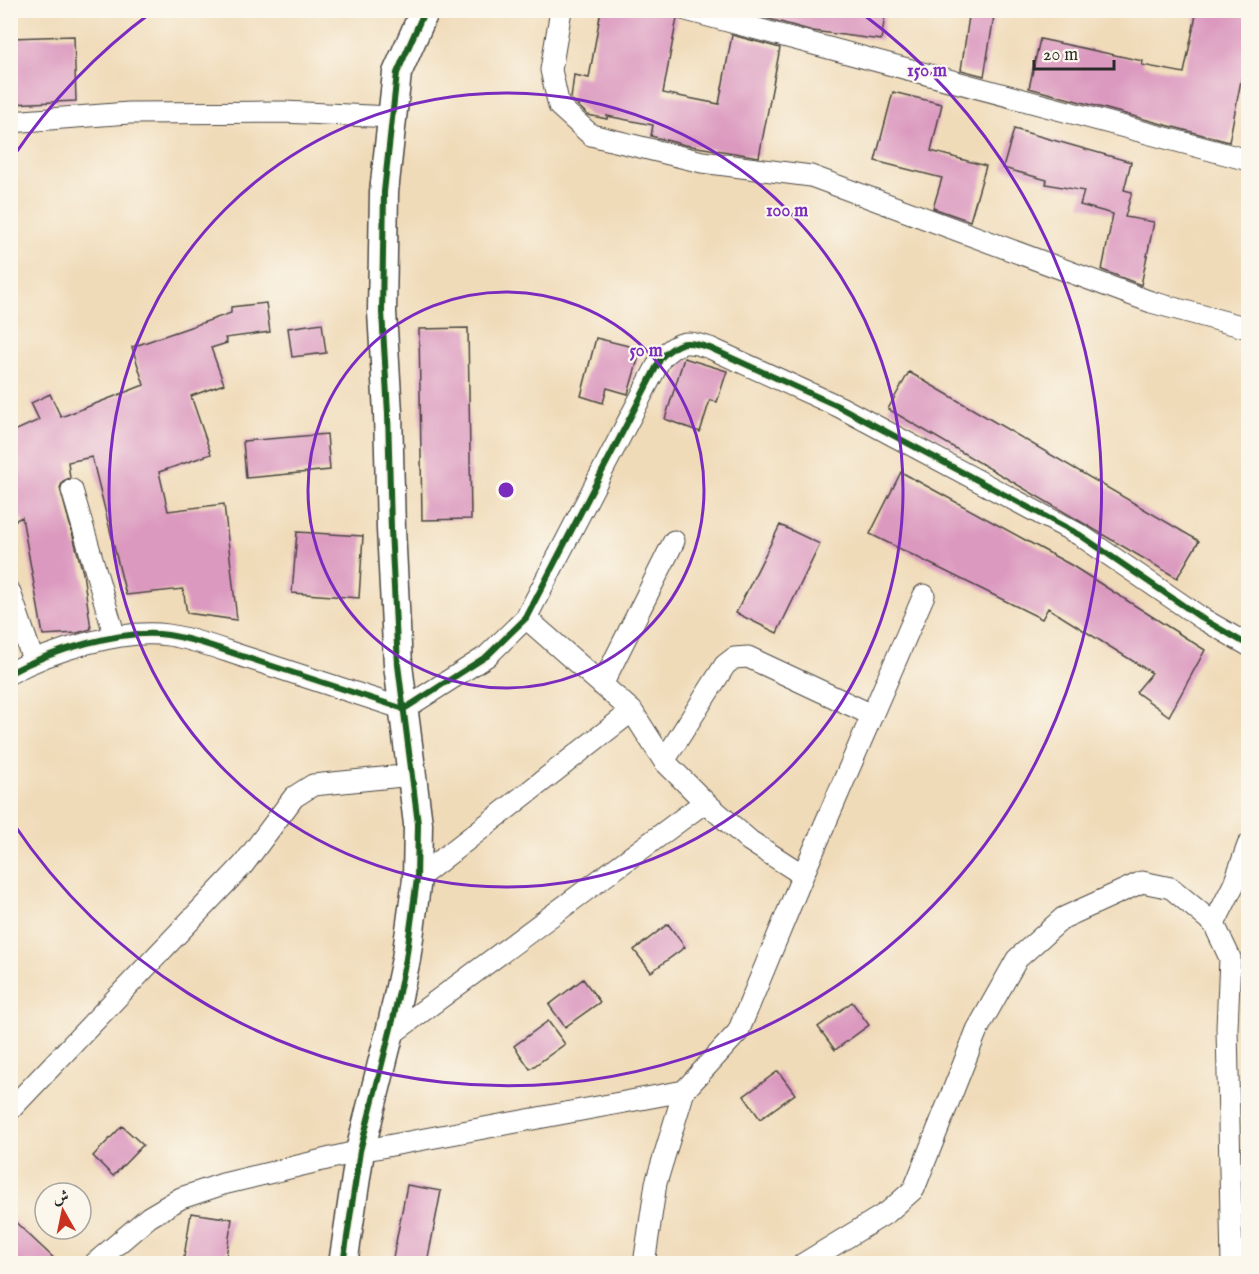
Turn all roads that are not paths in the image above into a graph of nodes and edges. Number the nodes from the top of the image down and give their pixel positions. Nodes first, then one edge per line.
1 (425, 10) edge
2 (561, 10) edge
3 (686, 10) edge
4 (392, 117) junction
5 (10, 122) edge
6 (1248, 160) edge
7 (1248, 328) edge
8 (72, 490) dead end
9 (674, 541) dead end
10 (10, 592) edge
11 (924, 595) dead end
12 (526, 618) junction
13 (115, 637) junction
14 (1248, 645) edge
15 (33, 660) junction
16 (10, 673) edge
17 (602, 685) junction
18 (404, 709) junction
19 (632, 711) junction
20 (872, 715) junction
21 (664, 761) junction
22 (412, 775) junction
23 (705, 802) junction
24 (1248, 845) edge
25 (803, 875) junction
26 (417, 879) junction
27 (1214, 924) junction
28 (389, 1036) junction
29 (684, 1091) junction
30 (10, 1110) edge
31 (360, 1151) junction
32 (94, 1263) edge
33 (343, 1263) edge
34 (644, 1263) edge
35 (803, 1263) edge
36 (1232, 1263) edge

1 - 4 street
2 - 7 street
3 - 6 street
4 - 5 street
4 - 18 street
8 - 13 street
9 - 17 street
10 - 15 street
11 - 20 street
12 - 14 street
12 - 17 street
12 - 18 street
13 - 15 street
13 - 18 street
15 - 16 street
17 - 19 street
18 - 22 street
19 - 21 street
19 - 26 street
20 - 21 street
20 - 25 street
21 - 23 street
22 - 26 street
22 - 30 street
23 - 25 street
23 - 28 street
24 - 27 street
25 - 29 street
26 - 28 street
27 - 35 street
27 - 36 street
28 - 31 street
29 - 31 street
29 - 34 street
31 - 32 street
31 - 33 street

